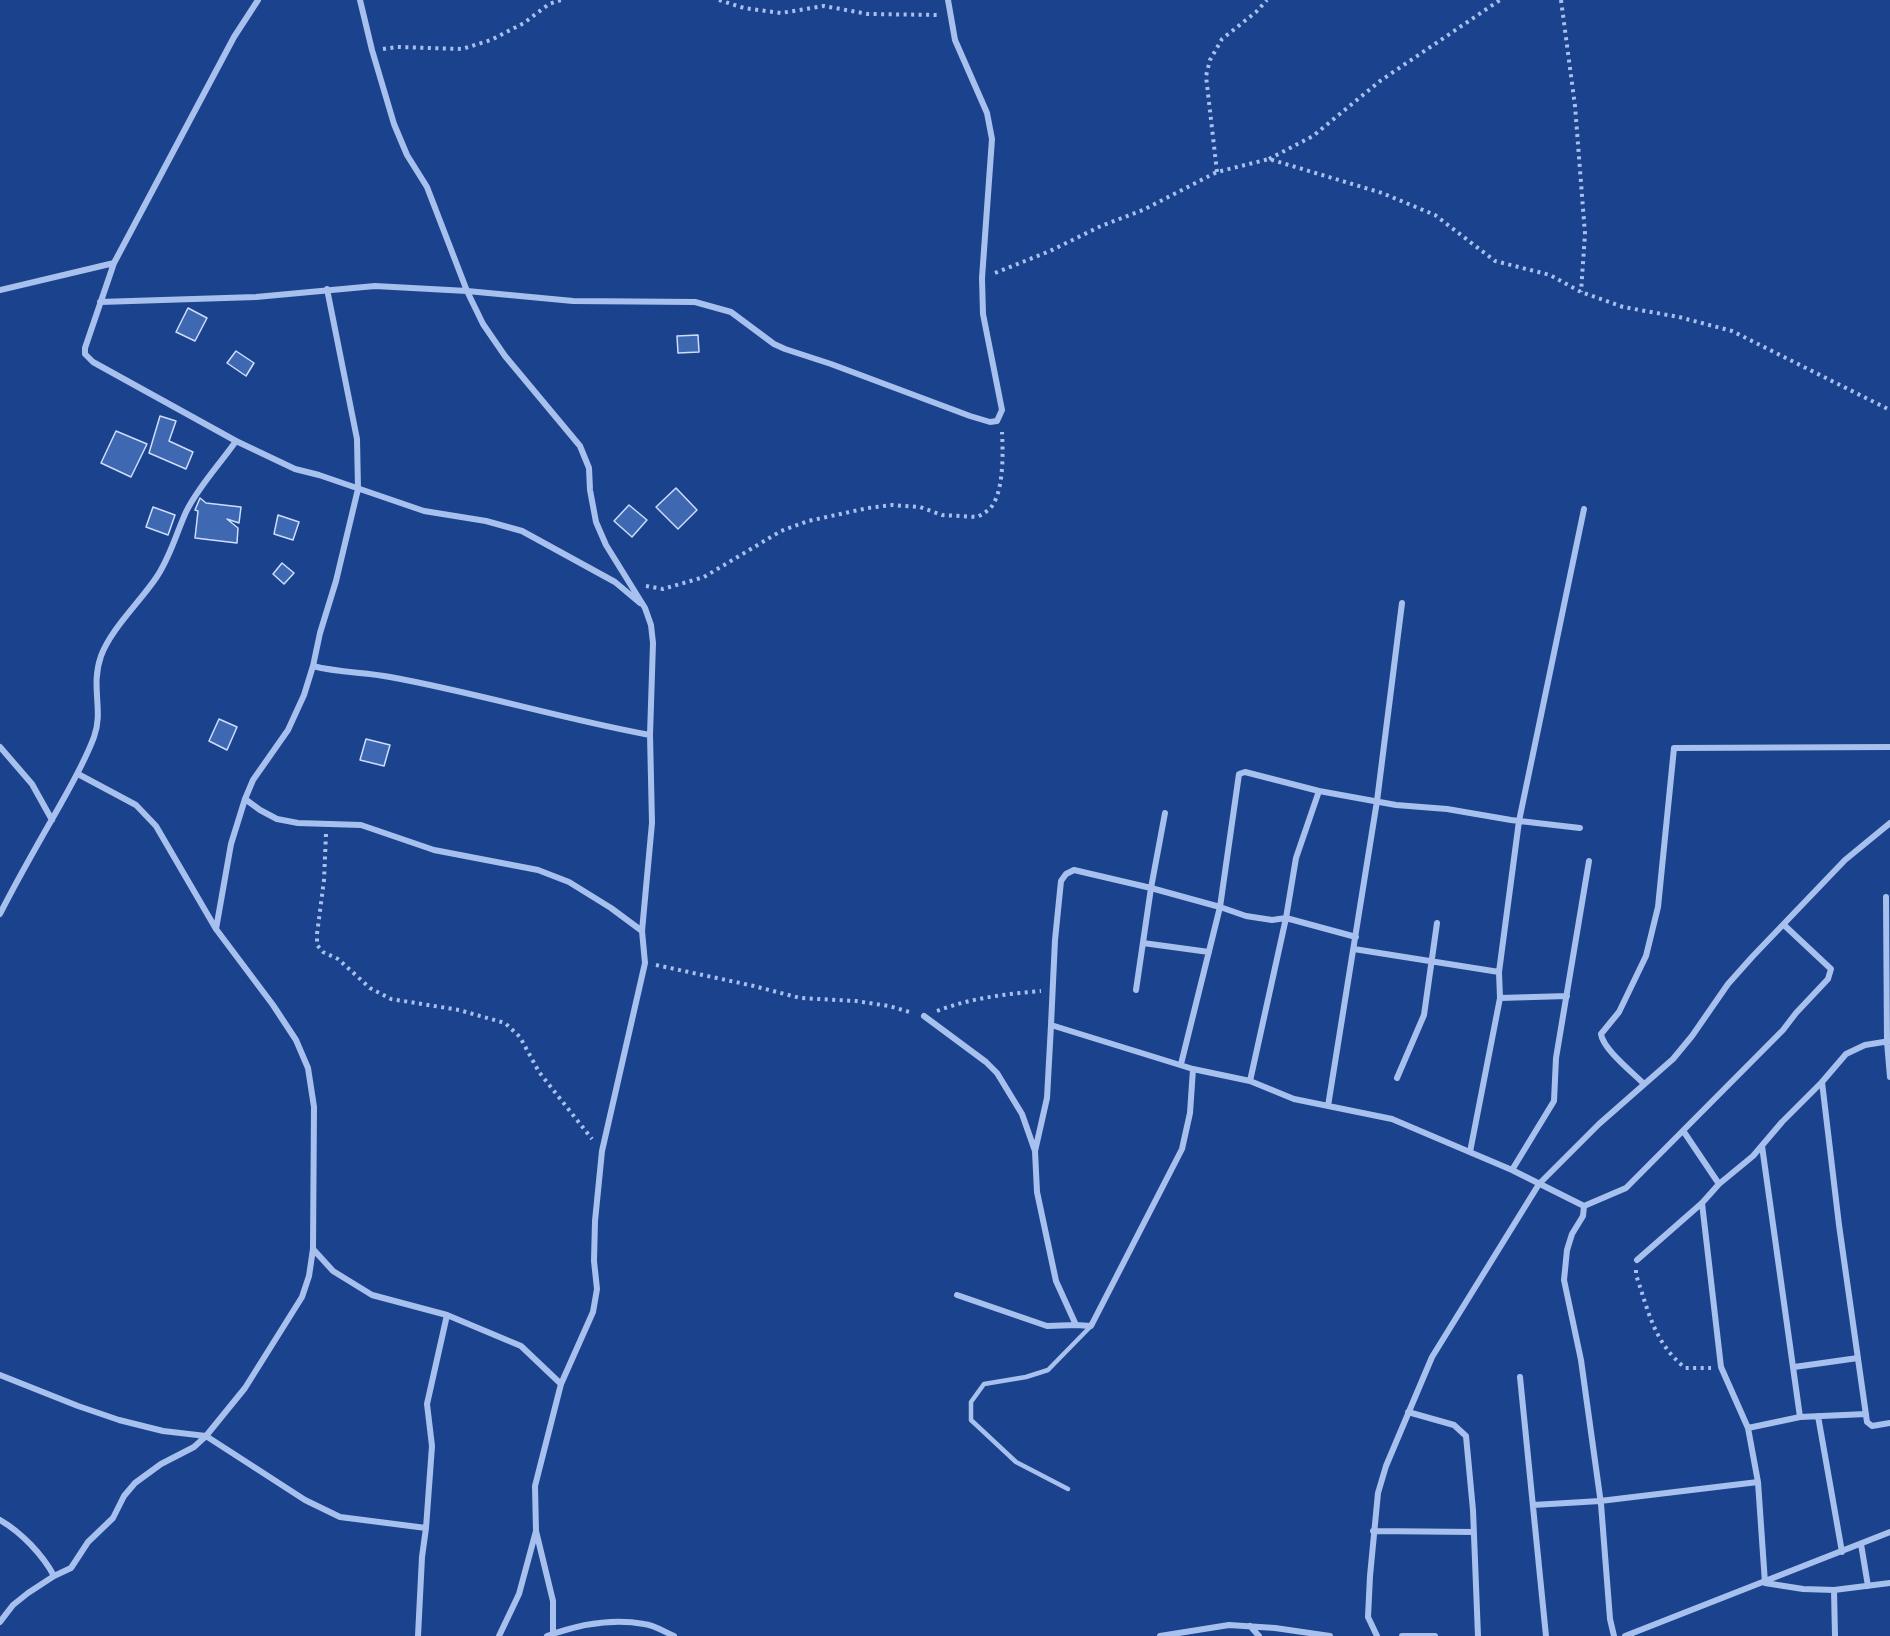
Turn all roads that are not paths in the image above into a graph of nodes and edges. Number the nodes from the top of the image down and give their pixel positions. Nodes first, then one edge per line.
1 (258, 0) edge
2 (360, 0) edge
3 (948, 0) edge
4 (114, 264) junction
5 (327, 289) junction
6 (0, 290) edge
7 (467, 291) junction
8 (100, 302) junction
9 (236, 441) junction
10 (358, 489) junction
11 (1584, 509) dead end
12 (1402, 603) dead end
13 (645, 608) junction
14 (313, 666) junction
15 (650, 735) junction
16 (0, 747) edge
17 (1890, 747) edge
18 (78, 774) junction
19 (1319, 791) junction
20 (245, 799) junction
21 (1377, 801) junction
22 (1165, 813) dead end
23 (52, 820) junction
24 (1519, 821) junction
25 (1890, 822) edge
26 (1580, 828) dead end
27 (1589, 861) dead end
28 (1151, 888) junction
29 (1886, 897) dead end
30 (1220, 907) junction
31 (0, 914) edge
32 (1286, 918) junction
33 (1437, 923) dead end
34 (1784, 925) junction
35 (216, 929) junction
36 (642, 931) junction
37 (1356, 937) junction
38 (1143, 943) junction
39 (1354, 949) junction
40 (1209, 952) junction
41 (1431, 962) junction
42 (1499, 972) junction
43 (1136, 990) dead end
44 (1567, 996) junction
45 (1500, 998) junction
46 (924, 1016) road end
47 (1051, 1025) junction
48 (1888, 1041) edge
49 (1181, 1064) junction
50 (1193, 1069) junction
51 (1890, 1077) edge
52 (1397, 1078) dead end
53 (1250, 1081) junction
54 (1822, 1082) junction
55 (1643, 1083) junction
56 (1328, 1106) junction
57 (1684, 1132) junction
58 (1762, 1146) junction
59 (1035, 1151) junction
60 (1470, 1152) junction
61 (1512, 1170) junction
62 (1539, 1184) junction
63 (1719, 1184) junction
64 (1702, 1203) junction
65 (1584, 1206) junction
66 (313, 1249) junction
67 (1636, 1260) road end
68 (957, 1294) dead end
69 (447, 1315) junction
70 (1076, 1325) junction
71 (1091, 1326) junction
72 (1858, 1358) junction
73 (1794, 1367) junction
74 (0, 1375) edge
75 (1520, 1377) dead end
76 (561, 1384) junction
77 (1408, 1412) junction
78 (1866, 1414) junction
79 (1818, 1416) junction
80 (1800, 1417) junction
81 (1890, 1424) edge
82 (1748, 1428) junction
83 (206, 1436) junction
84 (1758, 1482) junction
85 (1068, 1490) dead end
86 (1600, 1501) junction
87 (1533, 1505) junction
88 (0, 1520) edge
89 (426, 1528) junction
90 (536, 1531) junction
91 (1373, 1531) junction
92 (1474, 1532) junction
93 (1890, 1532) edge
94 (1861, 1544) junction
95 (1842, 1552) junction
96 (54, 1576) junction
97 (1765, 1583) junction
98 (1890, 1583) edge
99 (1868, 1586) junction
100 (1834, 1590) junction
101 (0, 1622) edge
102 (1250, 1626) junction
103 (551, 1635) edge
104 (418, 1636) edge
105 (499, 1636) edge
106 (674, 1636) edge
107 (1160, 1636) edge
108 (1259, 1636) edge
109 (1330, 1636) edge
110 (1377, 1636) edge
111 (1402, 1636) edge
112 (1435, 1636) edge
113 (1478, 1636) edge
114 (1546, 1636) edge
115 (1614, 1636) edge
116 (1625, 1636) edge
117 (1835, 1636) edge

1 - 4 street
2 - 7 street
3 - 7 street
4 - 6 street
4 - 8 street
5 - 7 street
5 - 8 street
5 - 10 street
7 - 13 street
8 - 9 street
9 - 10 street
9 - 18 street
10 - 13 street
10 - 14 street
11 - 24 street
12 - 21 street
13 - 15 street
14 - 15 street
14 - 20 street
15 - 36 street
16 - 23 street
17 - 55 street
18 - 23 street
18 - 35 street
19 - 21 street
19 - 30 street
19 - 32 street
20 - 35 street
20 - 36 street
21 - 24 street
21 - 37 street
22 - 28 street
23 - 31 street
24 - 26 street
24 - 42 street
25 - 34 street
27 - 44 street
28 - 30 street
28 - 38 street
28 - 47 street
29 - 48 street
30 - 32 street
30 - 40 street
32 - 37 street
32 - 53 street
33 - 41 street
34 - 55 street
34 - 57 street
35 - 66 street
36 - 76 street
37 - 39 street
38 - 40 street
38 - 43 street
39 - 41 street
39 - 56 street
40 - 49 street
41 - 42 street
41 - 52 street
42 - 45 street
44 - 45 street
44 - 61 street
45 - 60 street
46 - 59 street
47 - 49 street
47 - 59 street
48 - 51 street
48 - 54 street
49 - 50 street
50 - 53 street
50 - 71 street
53 - 56 street
54 - 58 street
54 - 72 street
55 - 62 street
56 - 60 street
57 - 63 street
57 - 65 street
58 - 63 street
58 - 73 street
59 - 70 street
60 - 61 street
61 - 62 street
62 - 65 street
62 - 77 street
63 - 64 street
64 - 67 street
64 - 82 street
65 - 86 street
66 - 69 street
66 - 83 street
68 - 70 street
69 - 76 street
69 - 89 street
70 - 71 street
71 - 85 lane
72 - 73 street
72 - 78 street
73 - 80 street
74 - 83 street
75 - 87 street
76 - 90 street
77 - 91 street
77 - 92 street
78 - 79 street
78 - 81 street
79 - 80 street
79 - 95 street
80 - 82 street
82 - 84 street
83 - 89 street
83 - 96 street
84 - 86 street
84 - 97 street
86 - 87 street
86 - 115 street
87 - 114 street
88 - 96 street
89 - 104 street
90 - 103 street
90 - 105 street
91 - 92 street
91 - 110 street
92 - 113 street
93 - 94 street
94 - 95 street
94 - 99 street
95 - 97 street
96 - 101 street
97 - 100 street
97 - 116 street
98 - 99 street
99 - 100 street
100 - 117 street
102 - 107 street
102 - 108 street
102 - 109 street
103 - 106 street
111 - 112 street

